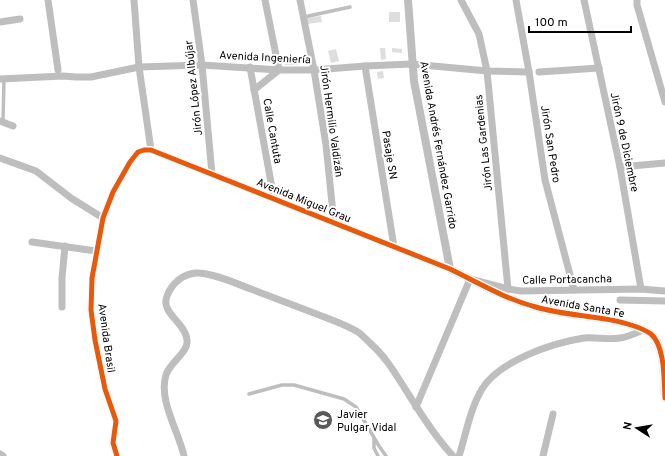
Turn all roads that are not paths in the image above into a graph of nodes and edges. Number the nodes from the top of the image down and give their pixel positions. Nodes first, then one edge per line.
1 (48, 0) edge
2 (134, 0) edge
3 (193, 0) edge
4 (265, 0) edge
5 (300, 0) edge
6 (408, 0) edge
7 (461, 0) edge
8 (516, 0) edge
9 (584, 0) edge
10 (637, 0) edge
11 (350, 7) dead end
12 (304, 17) junction
13 (20, 19) dead end
14 (0, 22) edge
15 (412, 64) junction
16 (202, 65) junction
17 (365, 66) junction
18 (138, 67) junction
19 (250, 67) junction
20 (599, 68) junction
21 (58, 70) dead end
22 (278, 70) junction
23 (314, 70) junction
24 (487, 71) junction
25 (529, 72) junction
26 (539, 72) dead end
27 (2, 78) edge
28 (254, 90) junction
29 (665, 102) edge
30 (1, 121) edge
31 (13, 126) dead end
32 (152, 150) junction
33 (0, 158) edge
34 (665, 163) edge
35 (620, 166) junction
36 (212, 174) junction
37 (274, 199) junction
38 (103, 218) junction
39 (334, 223) junction
40 (32, 242) dead end
41 (65, 246) junction
42 (394, 247) junction
43 (96, 251) junction
44 (450, 269) junction
45 (470, 279) junction
46 (508, 289) junction
47 (641, 289) junction
48 (574, 290) junction
49 (665, 291) edge
50 (620, 300) dead end
51 (665, 301) edge
52 (62, 308) dead end
53 (643, 330) junction
54 (249, 394) dead end
55 (665, 398) edge
56 (416, 407) junction
57 (553, 414) dead end
58 (374, 438) junction
59 (0, 454) edge
60 (116, 454) edge
61 (3, 456) edge
62 (184, 456) edge
63 (378, 456) edge
64 (386, 456) edge
65 (453, 456) edge
66 (459, 456) edge
67 (543, 456) edge

1 - 21 street
2 - 18 street
3 - 16 street, Jirón López Albújar
4 - 22 street
5 - 12 street, Jirón Hermilio Valdizán
6 - 15 street, Avenida Andrés Fernández Garrido
7 - 24 street, Jirón Las Gardenias
8 - 25 street, Jirón San Pedro
9 - 20 street, Jirón 9 de Diciembre
10 - 29 street
11 - 12 lane
12 - 23 street, Jirón Hermilio Valdizán
13 - 14 street
15 - 17 street, Avenida Ingeniería
15 - 24 street, Avenida Ingeniería
15 - 44 street, Avenida Andrés Fernández Garrido
16 - 18 street, Avenida Ingeniería
16 - 19 street, Avenida Ingeniería
16 - 36 street, Jirón López Albújar
17 - 23 street, Avenida Ingeniería
17 - 42 street, Pasaje SN
18 - 27 street, Avenida Ingeniería
18 - 32 street
19 - 22 street, Avenida Ingeniería
19 - 28 street, Calle Cantuta
20 - 26 street
20 - 35 street, Jirón 9 de Diciembre
22 - 23 street, Avenida Ingeniería
22 - 28 street, Calle Cantuta
23 - 39 street, Jirón Hermilio Valdizán
24 - 25 street, Avenida Ingeniería
24 - 46 street, Jirón Las Gardenias
25 - 48 street, Jirón San Pedro
27 - 30 lane
28 - 37 street, Calle Cantuta
30 - 31 street
32 - 36 street, Avenida Miguel Grau
32 - 38 street, Avenida Brasil
33 - 38 street
34 - 35 street
35 - 47 street, Jirón 9 de Diciembre
36 - 37 street, Avenida Miguel Grau
37 - 39 street, Avenida Miguel Grau
38 - 43 street, Avenida Brasil
39 - 42 street, Avenida Miguel Grau
40 - 41 street
41 - 43 street
41 - 52 street
42 - 44 street, Avenida Miguel Grau
43 - 60 street, Avenida Brasil
44 - 45 street, Avenida Santa Fe
45 - 46 street, Calle Portacancha
45 - 53 street, Avenida Santa Fe
45 - 56 street
46 - 48 street, Calle Portacancha
47 - 48 street, Calle Portacancha
47 - 49 street, Calle Portacancha
50 - 51 street
53 - 55 street, Avenida Santa Fe
53 - 66 street
54 - 58 lane
56 - 62 street
56 - 65 street
57 - 67 street
58 - 63 lane
58 - 64 lane
59 - 61 street

